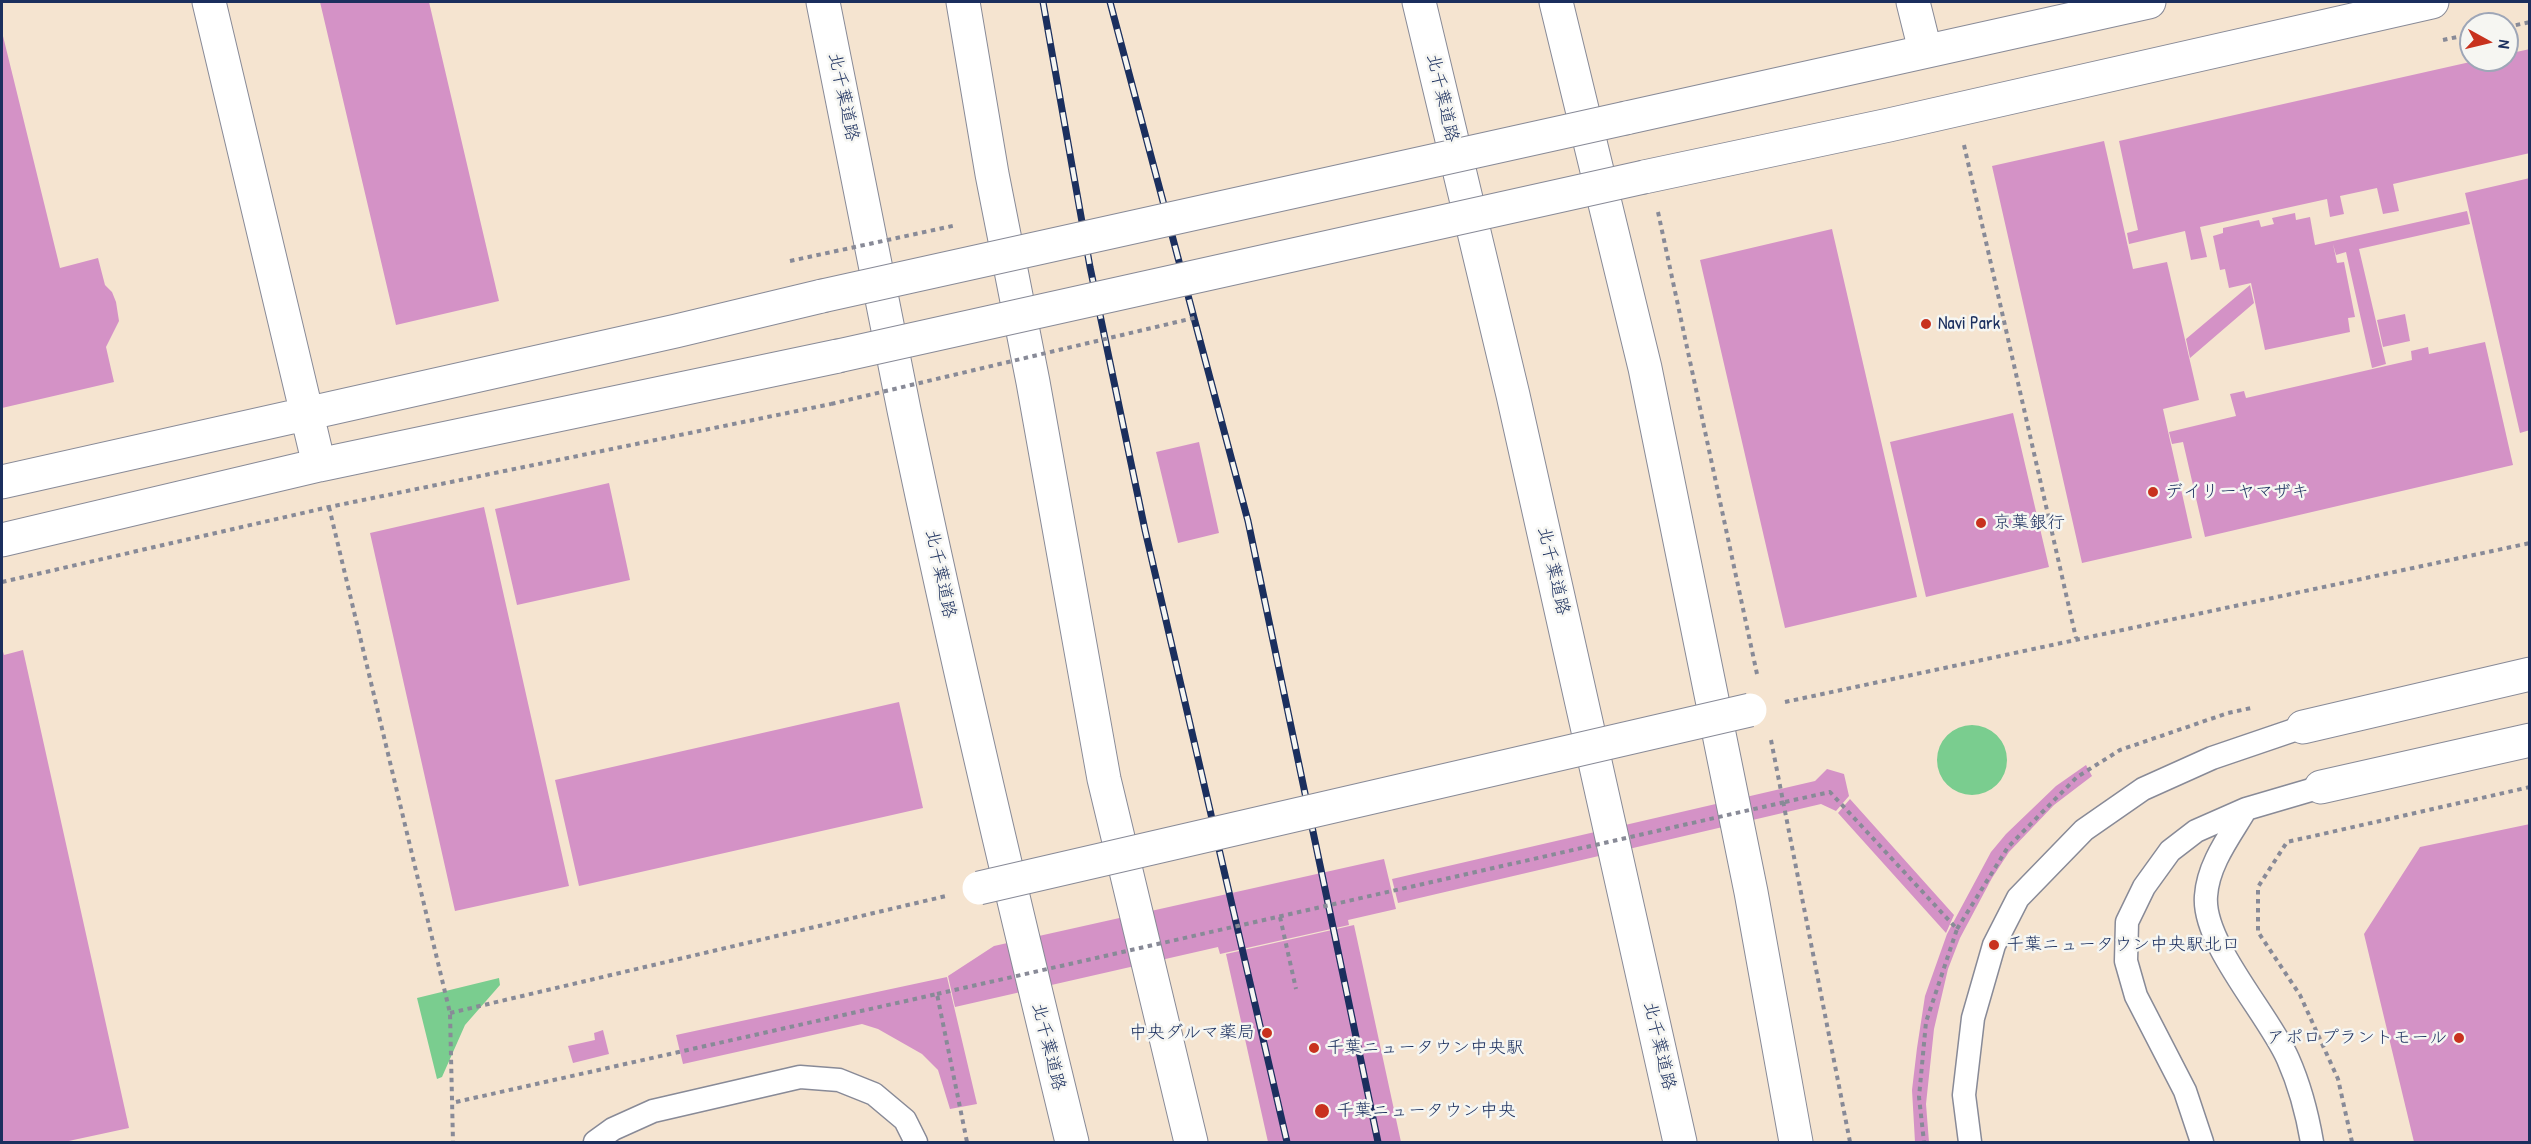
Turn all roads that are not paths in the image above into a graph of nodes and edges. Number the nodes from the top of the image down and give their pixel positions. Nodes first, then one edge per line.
1 (209, 2) edge
2 (823, 2) edge
3 (963, 2) edge
4 (1419, 2) edge
5 (1556, 2) edge
6 (1913, 2) edge
7 (2149, 2) edge
8 (2432, 2) edge
9 (1925, 50) junction
10 (307, 414) junction
11 (319, 465) junction
12 (2, 482) edge
13 (2, 540) edge
14 (2529, 674) edge
15 (1750, 710) road end
16 (2303, 727) joint
17 (2529, 740) edge
18 (2321, 787) joint
19 (2246, 810) junction
20 (979, 888) road end
21 (595, 1143) edge
22 (916, 1143) edge
23 (1072, 1143) edge
24 (1191, 1143) edge
25 (1680, 1143) edge
26 (1796, 1143) edge
27 (1970, 1143) edge
28 (2202, 1143) edge
29 (2312, 1143) edge

1 - 10 main road
2 - 23 main road, 北千葉道路
3 - 24 main road
4 - 25 main road, 北千葉道路
5 - 26 main road
6 - 9 main road
7 - 9 main road
8 - 11 main road, bridge
9 - 10 main road, bridge
10 - 11 main road
10 - 12 main road
11 - 13 main road
14 - 16 main road
15 - 20 main road, bridge
16 - 27 lane
17 - 18 main road
18 - 19 lane
19 - 28 lane
19 - 29 lane
21 - 22 lane

